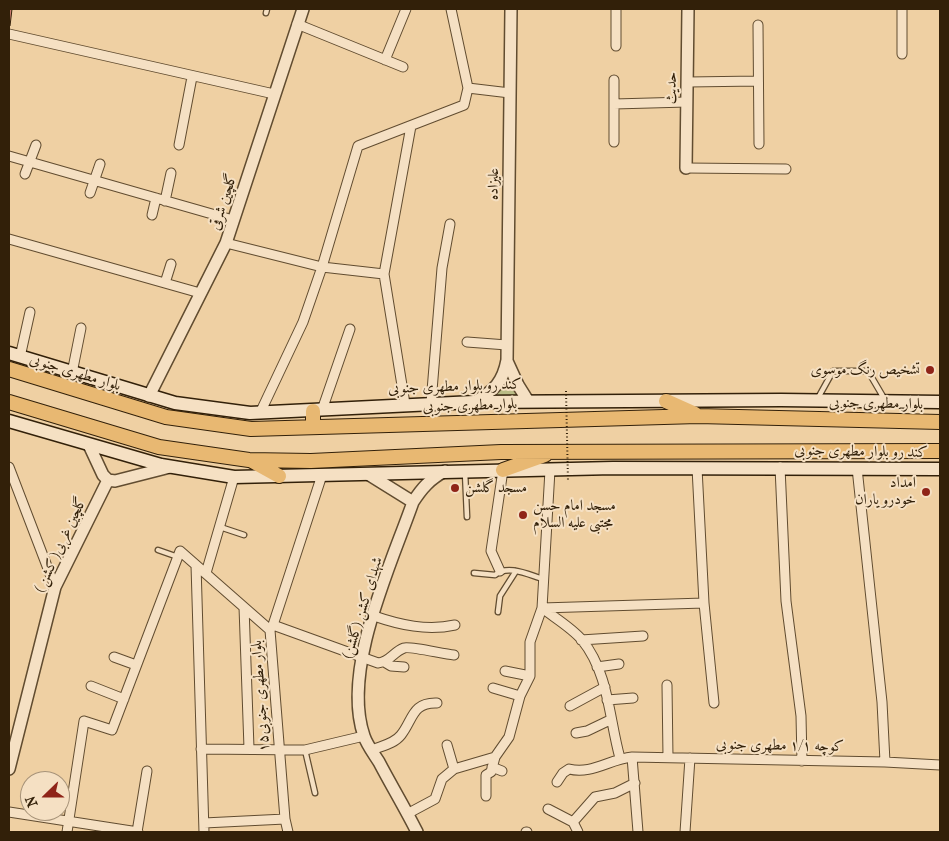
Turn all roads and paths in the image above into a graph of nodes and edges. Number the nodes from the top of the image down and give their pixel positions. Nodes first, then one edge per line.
1 (303, 9) edge
2 (406, 9) edge
3 (451, 9) edge
4 (511, 9) edge
5 (616, 9) edge
6 (688, 9) edge
7 (902, 9) edge
8 (298, 24) junction
9 (758, 25) dead end
10 (9, 34) edge
11 (616, 46) dead end
12 (902, 54) dead end
13 (385, 60) junction
14 (403, 67) dead end
15 (192, 77) junction
16 (614, 80) dead end
17 (758, 81) junction
18 (688, 82) junction
19 (468, 88) junction
20 (510, 92) junction
21 (274, 94) junction
22 (687, 102) junction
23 (614, 104) junction
24 (411, 126) junction
25 (614, 142) dead end
26 (759, 144) dead end
27 (36, 145) dead end
28 (179, 145) dead end
29 (9, 156) edge
30 (30, 162) junction
31 (100, 164) dead end
32 (686, 168) joint
33 (786, 169) dead end
34 (25, 174) dead end
35 (171, 174) dead end
36 (94, 181) junction
37 (90, 193) dead end
38 (160, 200) junction
39 (152, 215) dead end
40 (233, 220) junction
41 (450, 224) dead end
42 (9, 239) edge
43 (226, 243) junction
44 (171, 264) dead end
45 (322, 267) junction
46 (384, 274) junction
47 (165, 283) junction
48 (200, 293) junction
49 (30, 312) dead end
50 (82, 328) dead end
51 (350, 329) dead end
52 (467, 342) dead end
53 (507, 344) junction
54 (14, 355) edge
55 (507, 360) junction
56 (9, 369) edge
57 (72, 373) junction
58 (566, 391) dead end
59 (149, 396) junction
60 (816, 400) junction
61 (528, 401) junction
62 (666, 401) junction
63 (9, 402) edge
64 (474, 402) junction
65 (885, 402) junction
66 (940, 402) edge
67 (431, 403) junction
68 (405, 404) junction
69 (317, 410) junction
70 (260, 413) junction
71 (698, 416) junction
72 (9, 420) edge
73 (940, 422) edge
74 (313, 427) junction
75 (90, 446) junction
76 (940, 450) edge
77 (554, 451) junction
78 (249, 460) junction
79 (170, 466) junction
80 (9, 467) edge
81 (780, 467) junction
82 (698, 468) junction
83 (857, 468) junction
84 (940, 469) edge
85 (503, 470) junction
86 (550, 470) junction
87 (444, 471) junction
88 (465, 471) junction
89 (368, 474) junction
90 (322, 475) junction
91 (279, 476) junction
92 (234, 478) junction
93 (108, 480) junction
94 (568, 481) dead end
95 (413, 502) junction
96 (467, 517) dead end
97 (220, 527) junction
98 (244, 535) dead end
99 (158, 550) dead end
100 (179, 554) junction
101 (196, 565) junction
102 (500, 571) junction
103 (516, 571) junction
104 (474, 572) dead end
105 (206, 573) junction
106 (544, 580) junction
107 (55, 587) junction
108 (704, 603) junction
109 (244, 607) junction
110 (542, 608) junction
111 (498, 612) dead end
112 (374, 616) junction
113 (455, 625) dead end
114 (272, 628) junction
115 (643, 636) dead end
116 (581, 640) junction
117 (454, 655) dead end
118 (361, 656) junction
119 (114, 657) dead end
120 (386, 662) junction
121 (618, 664) dead end
122 (136, 665) junction
123 (404, 667) dead end
124 (597, 667) junction
125 (505, 671) dead end
126 (530, 676) junction
127 (91, 686) dead end
128 (667, 686) dead end
129 (605, 687) junction
130 (493, 688) dead end
131 (520, 696) junction
132 (633, 698) dead end
133 (124, 699) junction
134 (607, 700) junction
135 (437, 703) dead end
136 (714, 704) dead end
137 (570, 706) dead end
138 (610, 720) junction
139 (576, 733) dead end
140 (364, 736) junction
141 (446, 746) dead end
142 (249, 748) junction
143 (278, 748) junction
144 (201, 749) junction
145 (305, 750) junction
146 (372, 750) junction
147 (632, 757) junction
148 (620, 758) junction
149 (668, 758) junction
150 (690, 758) junction
151 (802, 761) junction
152 (494, 762) junction
153 (885, 762) junction
154 (940, 765) edge
155 (9, 769) edge
156 (454, 769) junction
157 (147, 771) dead end
158 (502, 771) dead end
159 (557, 782) dead end
160 (635, 783) junction
161 (315, 793) dead end
162 (486, 796) dead end
163 (70, 808) edge
164 (548, 809) dead end
165 (407, 814) junction
166 (285, 819) junction
167 (68, 821) joint
168 (573, 822) junction
169 (204, 827) edge
170 (67, 832) edge
171 (137, 832) edge
172 (288, 832) edge
173 (417, 832) edge
174 (578, 832) edge
175 (638, 832) edge
176 (686, 832) edge

1 - 8 street, گلچین شرقی
2 - 13 street
3 - 19 street
4 - 20 street, علیزاده
5 - 11 street
6 - 18 street, حدیث
7 - 12 street
8 - 13 street
8 - 21 street, گلچین شرقی
9 - 17 street
10 - 15 street
13 - 14 street
15 - 21 street
15 - 28 street
16 - 23 street
17 - 18 street
17 - 26 street
18 - 22 street, حدیث
19 - 20 street
19 - 24 street
20 - 53 street, علیزاده
21 - 40 street, گلچین شرقی
22 - 23 street
22 - 32 street, حدیث
23 - 25 street
24 - 45 street
24 - 46 street
27 - 30 street
29 - 30 street
30 - 34 street
30 - 36 street
31 - 36 street
32 - 33 street
35 - 38 street
36 - 37 street
36 - 38 street
38 - 39 street
38 - 40 street
40 - 43 street, گلچین شرقی
41 - 67 street
42 - 47 street
43 - 45 street
43 - 48 street, گلچین شرقی
44 - 47 street
45 - 46 street
45 - 70 street
46 - 68 street
47 - 48 street
48 - 59 street, گلچین شرقی
49 - 54 street
50 - 57 street
51 - 69 street
52 - 53 street
53 - 55 street, علیزاده
54 - 57 main road, کند رو بلوار مطهری جنوبی
55 - 61 street, علیزاده
55 - 64 street, علیزاده
56 - 74 main road, بلوار مطهری جنوبی
57 - 59 main road, کند رو بلوار مطهری جنوبی
58 - 94 path, bridge
59 - 70 main road, کند رو بلوار مطهری جنوبی
60 - 62 main road, کند رو بلوار مطهری جنوبی
60 - 65 main road, کند رو بلوار مطهری جنوبی
60 - 65 lane
61 - 62 main road, کند رو بلوار مطهری جنوبی
61 - 64 main road, کند رو بلوار مطهری جنوبی
62 - 71 main road
63 - 78 main road
64 - 67 main road, کند رو بلوار مطهری جنوبی
65 - 66 main road, کند رو بلوار مطهری جنوبی
67 - 68 main road, کند رو بلوار مطهری جنوبی
68 - 69 main road, کند رو بلوار مطهری جنوبی
69 - 70 main road, کند رو بلوار مطهری جنوبی
69 - 74 main road
71 - 73 main road, بلوار مطهری جنوبی
71 - 74 main road, بلوار مطهری جنوبی
72 - 75 main road, کند رو بلوار مطهری جنوبی
75 - 79 main road, کند رو بلوار مطهری جنوبی
75 - 93 street
76 - 77 main road
77 - 78 main road
77 - 85 main road
78 - 91 main road
79 - 92 main road, کند رو بلوار مطهری جنوبی
79 - 93 street
80 - 107 street
81 - 82 main road, کند رو بلوار مطهری جنوبی
81 - 83 main road, کند رو بلوار مطهری جنوبی
81 - 151 street
82 - 86 main road, کند رو بلوار مطهری جنوبی
82 - 108 street
83 - 84 main road, کند رو بلوار مطهری جنوبی
83 - 153 street
85 - 86 main road, کند رو بلوار مطهری جنوبی
85 - 88 main road, کند رو بلوار مطهری جنوبی
85 - 102 street
86 - 106 street
87 - 88 main road, کند رو بلوار مطهری جنوبی
87 - 89 main road, کند رو بلوار مطهری جنوبی
87 - 95 street, شهدای کشن (گلشن)
88 - 96 lane
89 - 90 main road, کند رو بلوار مطهری جنوبی
89 - 95 street
90 - 91 main road, کند رو بلوار مطهری جنوبی
90 - 114 street, بلوار مطهری جنوبی۱۵
91 - 92 main road, کند رو بلوار مطهری جنوبی
92 - 97 street
93 - 107 street, گلچین غربی( کشن )
95 - 112 street, شهدای کشن (گلشن)
97 - 98 lane
97 - 105 street
99 - 100 lane
100 - 101 street
100 - 122 street
101 - 105 street
101 - 144 street
102 - 103 lane
102 - 104 lane
103 - 106 lane
103 - 111 lane
105 - 109 street
106 - 110 street
107 - 155 street, گلچین غربی( کشن )
108 - 110 street
108 - 136 street
109 - 114 street
109 - 142 street
110 - 116 street
110 - 126 street
112 - 113 street
112 - 118 street, شهدای کشن (گلشن)
114 - 118 street
114 - 143 street, بلوار مطهری جنوبی۱۵
115 - 116 street
116 - 124 street
117 - 120 street
118 - 120 street
118 - 140 street, شهدای کشن (گلشن)
119 - 122 street
120 - 123 street
121 - 124 street
122 - 133 street
124 - 129 street
125 - 126 street
126 - 131 street
127 - 133 street
128 - 149 street
129 - 134 street
129 - 137 street
130 - 131 street
131 - 152 street
132 - 134 street
133 - 163 street
134 - 138 street
135 - 146 street
138 - 139 street
138 - 148 street
140 - 145 street
140 - 146 street, شهدای کشن (گلشن)
141 - 156 street
142 - 143 street
142 - 144 street
143 - 145 street
143 - 166 street, بلوار مطهری جنوبی۱۵
144 - 169 street
145 - 161 lane
146 - 165 street, شهدای کشن (گلشن)
147 - 148 street, کوچه ۱/۱ مطهری جنوبی
147 - 149 street, کوچه ۱/۱ مطهری جنوبی
147 - 160 street
148 - 159 street, کوچه ۱/۱ مطهری جنوبی
149 - 150 street, کوچه ۱/۱ مطهری جنوبی
150 - 151 street, کوچه ۱/۱ مطهری جنوبی
150 - 176 street
151 - 153 street, کوچه ۱/۱ مطهری جنوبی
152 - 156 street
152 - 158 street
152 - 162 street
153 - 154 street, کوچه ۱/۱ مطهری جنوبی
156 - 165 street
157 - 171 street
160 - 168 street
160 - 175 street
164 - 168 street
165 - 173 street, شهدای کشن (گلشن)
166 - 169 street
166 - 172 street, بلوار مطهری جنوبی۱۵
167 - 170 street
167 - 171 street
168 - 174 street

